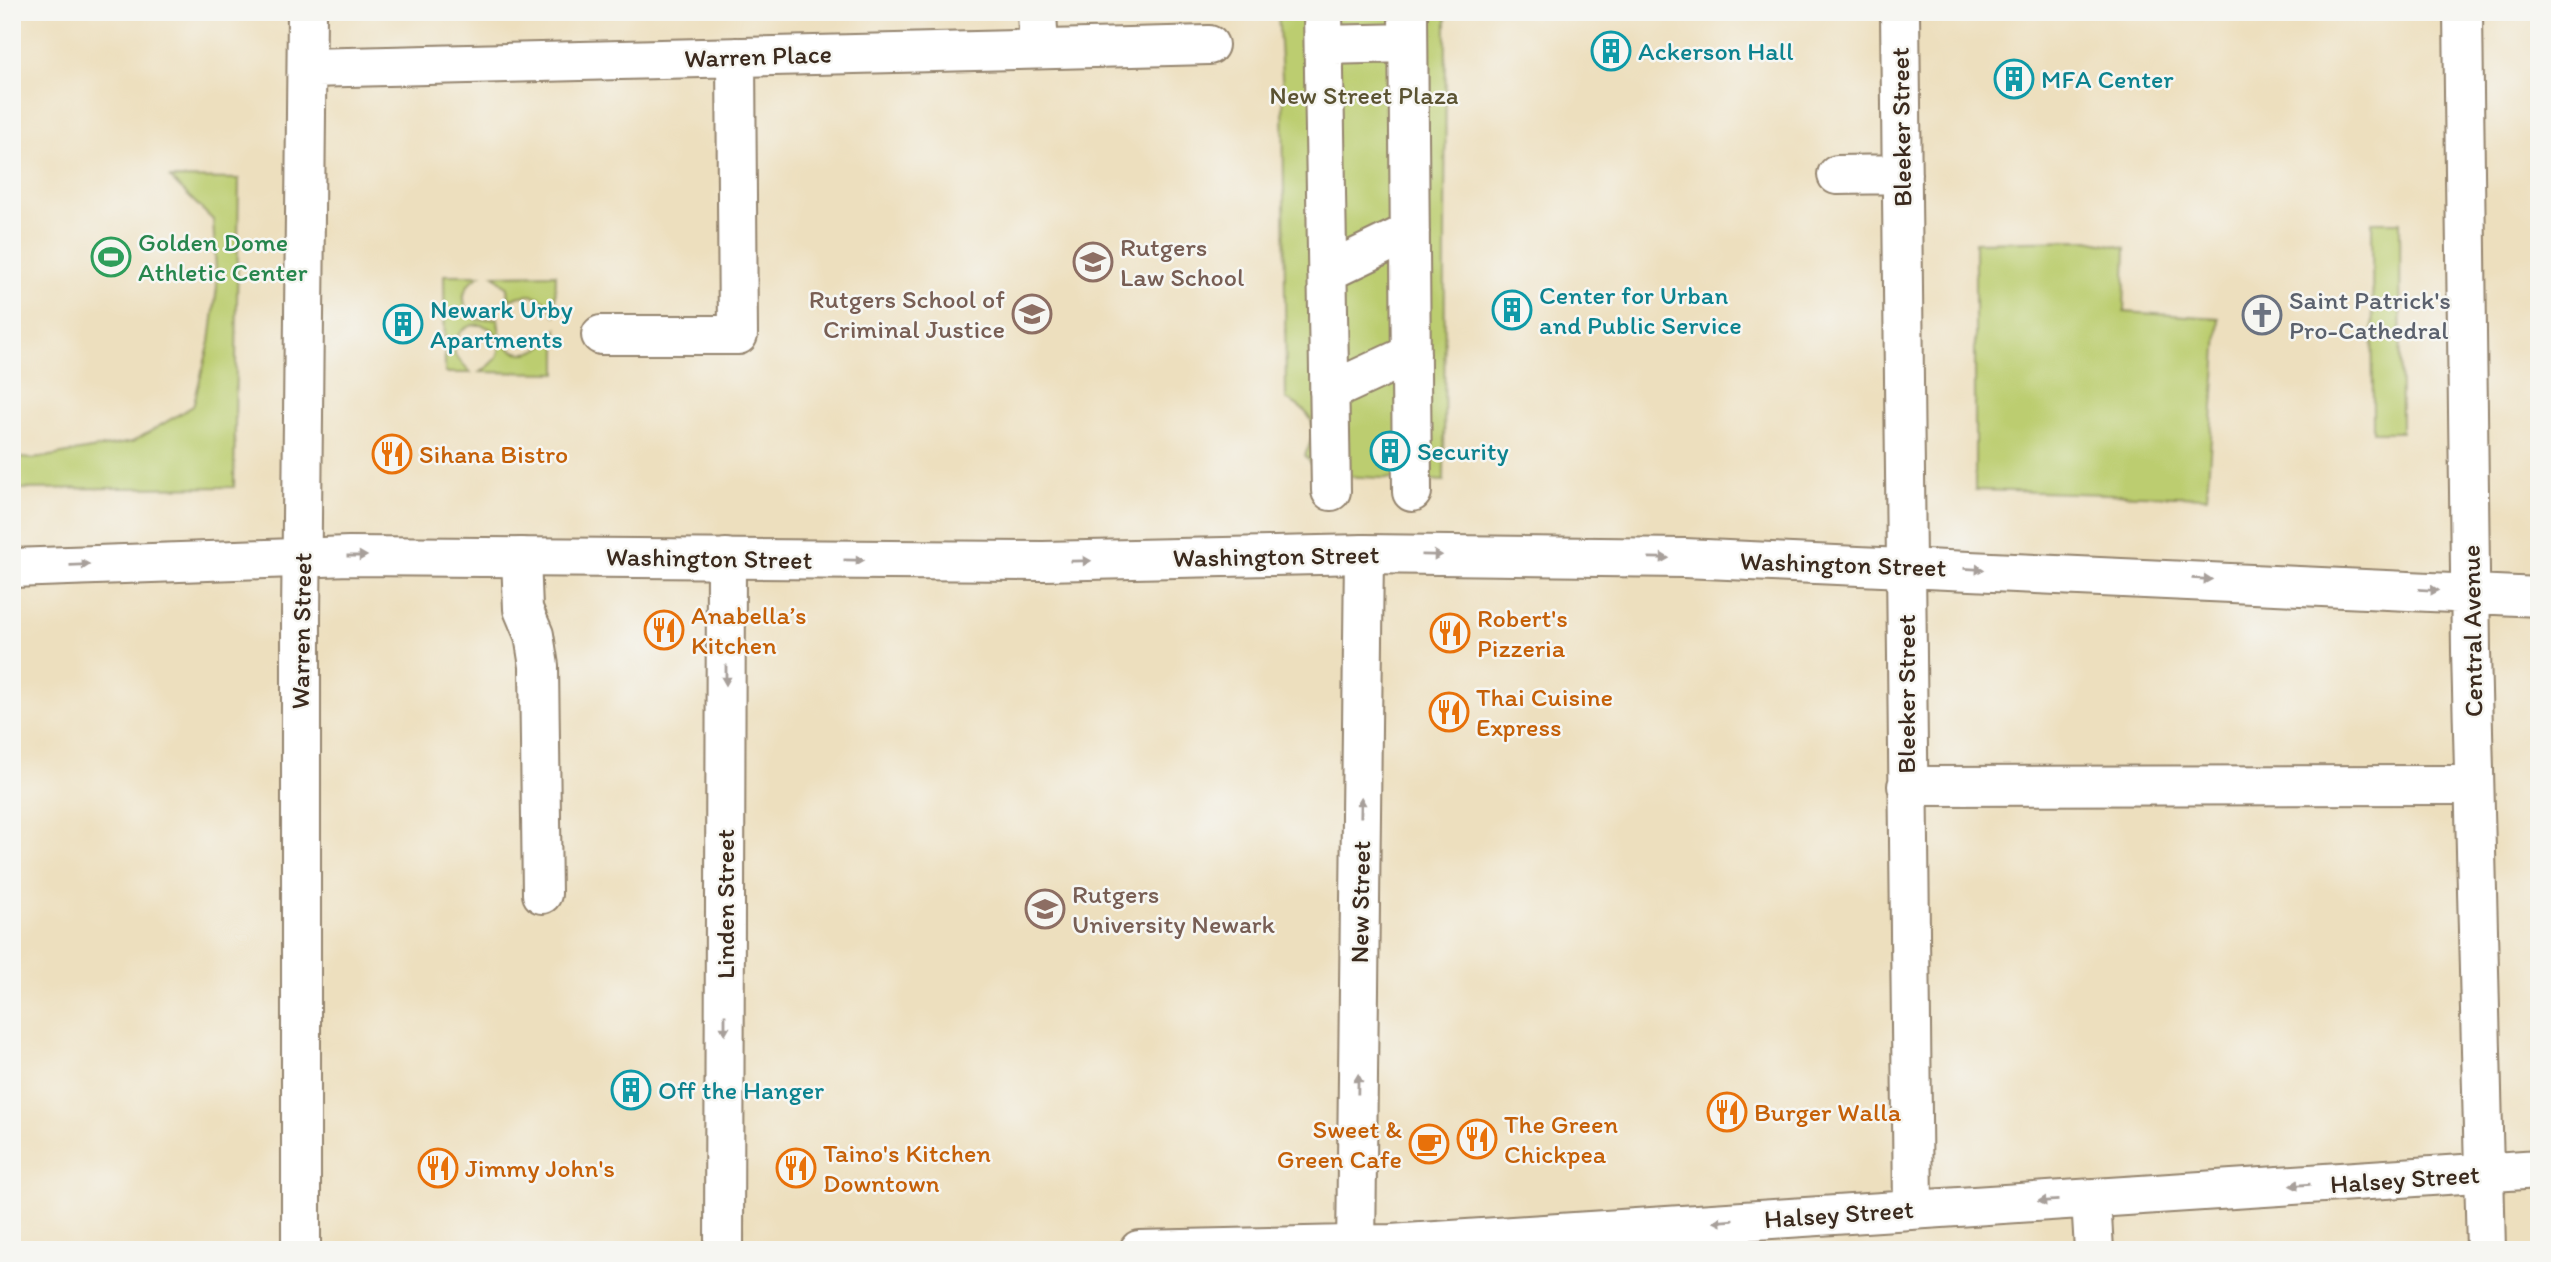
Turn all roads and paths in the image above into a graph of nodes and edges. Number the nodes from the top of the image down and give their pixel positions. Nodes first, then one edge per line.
1 (307, 12) edge
2 (1900, 12) edge
3 (2463, 12) edge
4 (1323, 28) edge
5 (1408, 28) edge
6 (1038, 30) edge
7 (1209, 45) dead end
8 (736, 57) junction
9 (307, 68) junction
10 (1837, 174) dead end
11 (1902, 174) junction
12 (1410, 232) junction
13 (1327, 272) junction
14 (601, 335) dead end
15 (1411, 354) junction
16 (1329, 392) junction
17 (1331, 491) dead end
18 (1412, 492) dead end
19 (1364, 554) junction
20 (302, 557) junction
21 (521, 557) junction
22 (726, 558) junction
23 (1906, 566) junction
24 (12, 568) edge
25 (2471, 592) junction
26 (2539, 597) edge
27 (2474, 785) junction
28 (1907, 786) junction
29 (542, 894) dead end
30 (2539, 1169) edge
31 (2482, 1174) junction
32 (2091, 1199) junction
33 (1913, 1209) junction
34 (1357, 1247) edge
35 (301, 1250) edge
36 (724, 1250) edge
37 (1139, 1250) edge
38 (2094, 1250) edge
39 (2486, 1250) edge

1 - 9 street, Warren Street
2 - 11 street, Bleeker Street
3 - 25 street, Central Avenue
4 - 5 street
4 - 13 street
5 - 12 street
6 - 7 street, Warren Place
6 - 8 street, Warren Place
8 - 9 street, Warren Place
8 - 14 street
9 - 20 street, Warren Street
10 - 11 street
11 - 23 street, Bleeker Street
12 - 13 street
12 - 15 street
13 - 16 street
15 - 16 street
15 - 18 street
16 - 17 street
22 -> 19 street, Washington Street
19 -> 23 street, Washington Street
34 -> 19 street, New Street
20 -> 21 street, Washington Street
24 -> 20 street, Washington Street
20 - 35 street, Warren Street
21 - 22 street, Washington Street
21 - 29 street
22 -> 36 street, Linden Street
23 -> 25 street, Washington Street
23 - 28 street, Bleeker Street
25 - 26 street, Washington Street
25 - 27 street, Central Avenue
27 - 28 street
27 - 31 street, Central Avenue
28 - 33 street, Bleeker Street
30 - 31 street, Halsey Street
31 -> 32 street, Halsey Street
31 - 39 street, Central Avenue
32 -> 33 street, Halsey Street
32 - 38 street
33 -> 34 street, Halsey Street
34 - 37 street, Halsey Street

